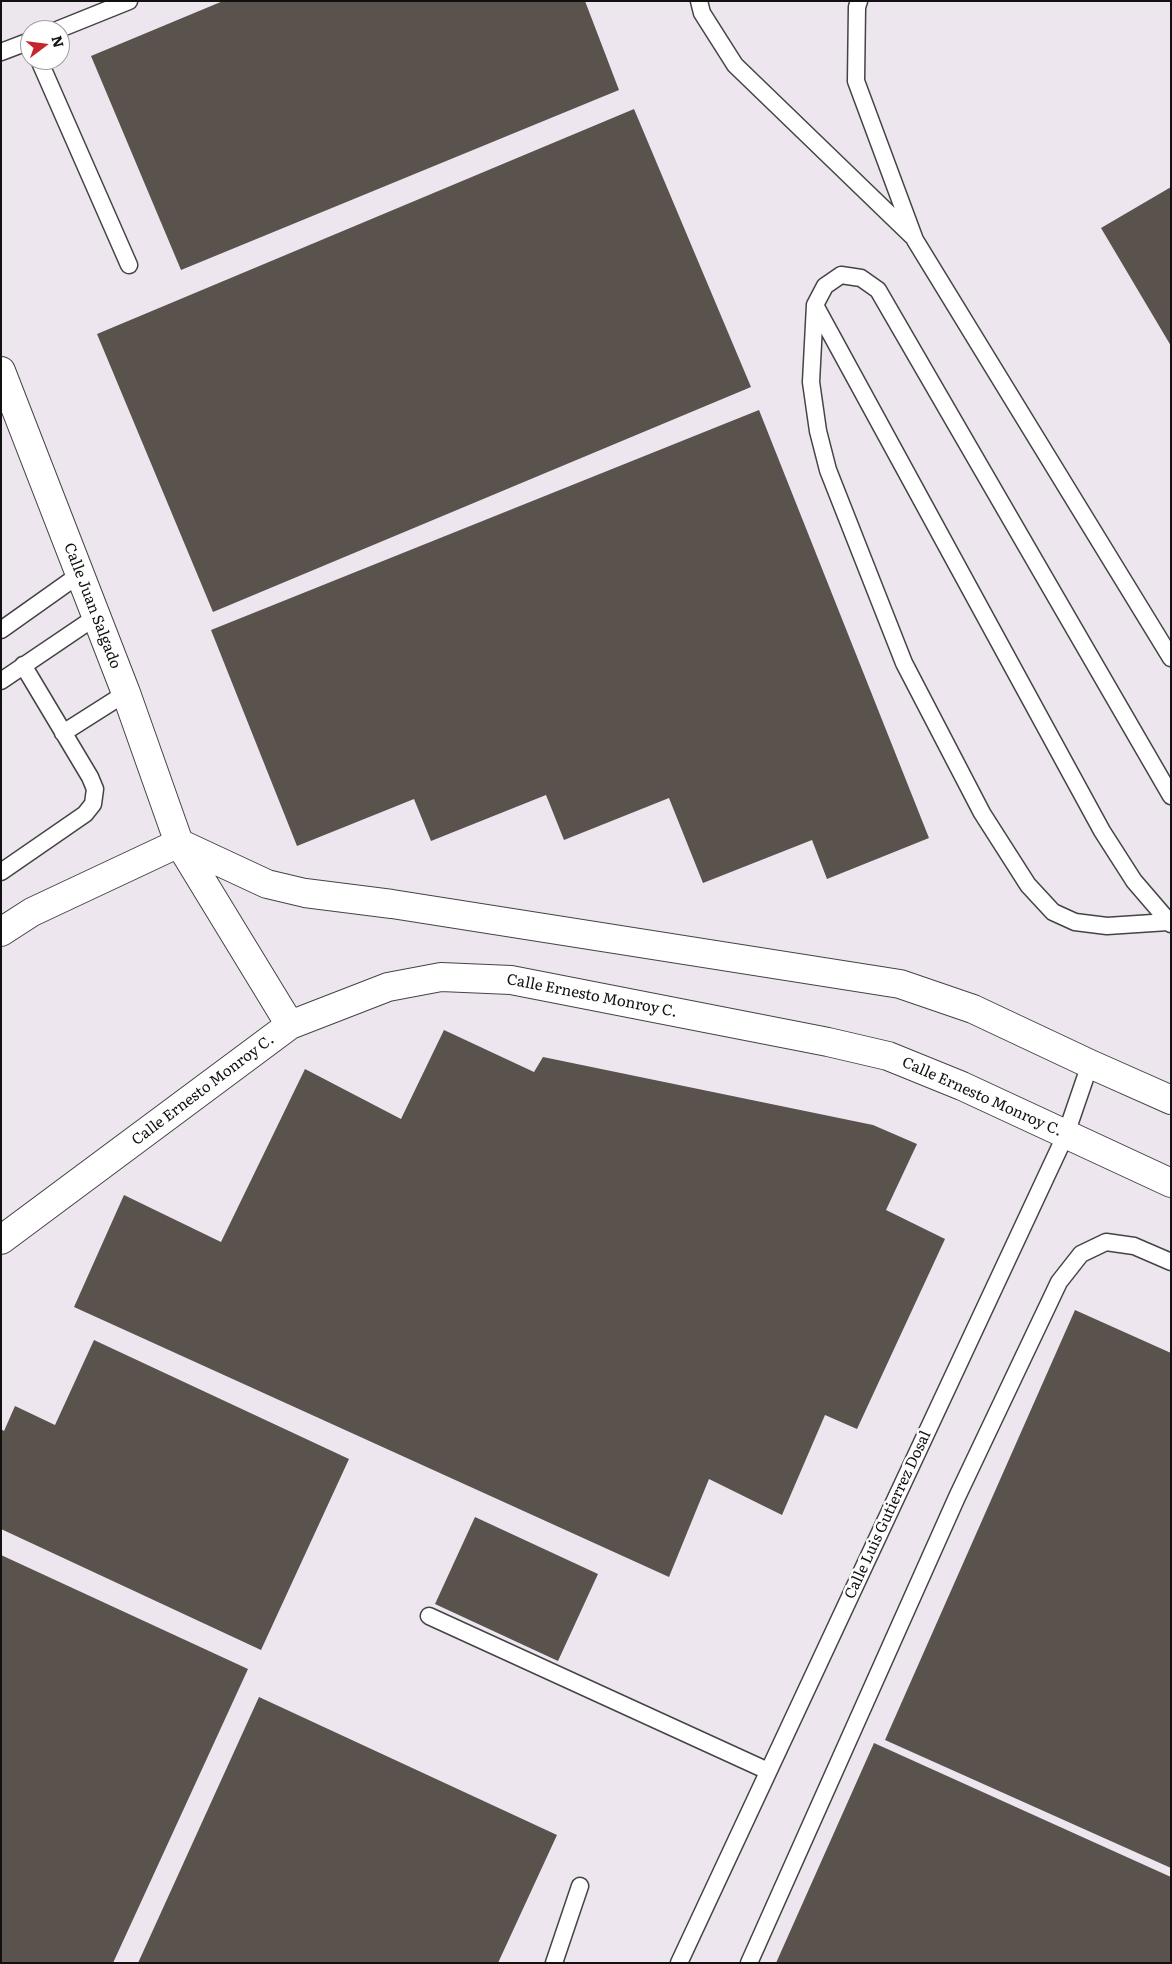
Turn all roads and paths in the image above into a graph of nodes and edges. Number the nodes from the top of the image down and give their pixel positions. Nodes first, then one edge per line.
1 (129, 1) edge
2 (699, 1) edge
3 (859, 1) edge
4 (70, 25) edge
5 (20, 45) edge
6 (1, 52) edge
7 (43, 70) edge
8 (915, 240) junction
9 (129, 265) dead end
10 (815, 306) junction
11 (1, 371) edge
12 (80, 574) junction
13 (97, 616) junction
14 (1, 630) edge
15 (1171, 658) edge
16 (23, 665) junction
17 (1, 681) edge
18 (126, 693) junction
19 (63, 733) junction
20 (1171, 796) edge
21 (178, 843) junction
22 (1, 872) edge
23 (1170, 923) edge
24 (1, 932) edge
25 (290, 1025) junction
26 (1090, 1064) junction
27 (1171, 1100) edge
28 (1066, 1134) junction
29 (1171, 1183) edge
30 (1, 1240) edge
31 (1171, 1262) edge
32 (429, 1616) dead end
33 (768, 1771) junction
34 (580, 1886) dead end
35 (554, 1963) edge
36 (679, 1963) edge
37 (748, 1963) edge

1 - 4 lane
2 - 8 lane
3 - 8 lane
5 - 6 lane
7 - 9 lane
8 - 15 lane
10 - 20 lane
10 - 23 lane
10 - 23 lane
11 - 12 street, Calle Juan Salgado
12 - 13 street, Calle Juan Salgado
12 - 14 lane
13 - 16 lane
13 - 18 street, Calle Juan Salgado
16 - 17 lane
16 - 19 lane
18 - 19 lane
18 - 21 street, Calle Juan Salgado
19 - 22 lane
21 - 24 street
21 - 25 street, Calle Juan Salgado
21 - 26 street
25 - 28 street, Calle Ernesto Monroy C.
25 - 30 street, Calle Ernesto Monroy C.
26 - 27 street
26 - 28 lane, Calle Luis Gutierrez Dosal
28 - 29 street, Calle Ernesto Monroy C.
28 - 33 lane, Calle Luis Gutierrez Dosal
31 - 37 lane
32 - 33 lane
33 - 36 lane, Calle Luis Gutierrez Dosal
34 - 35 lane

